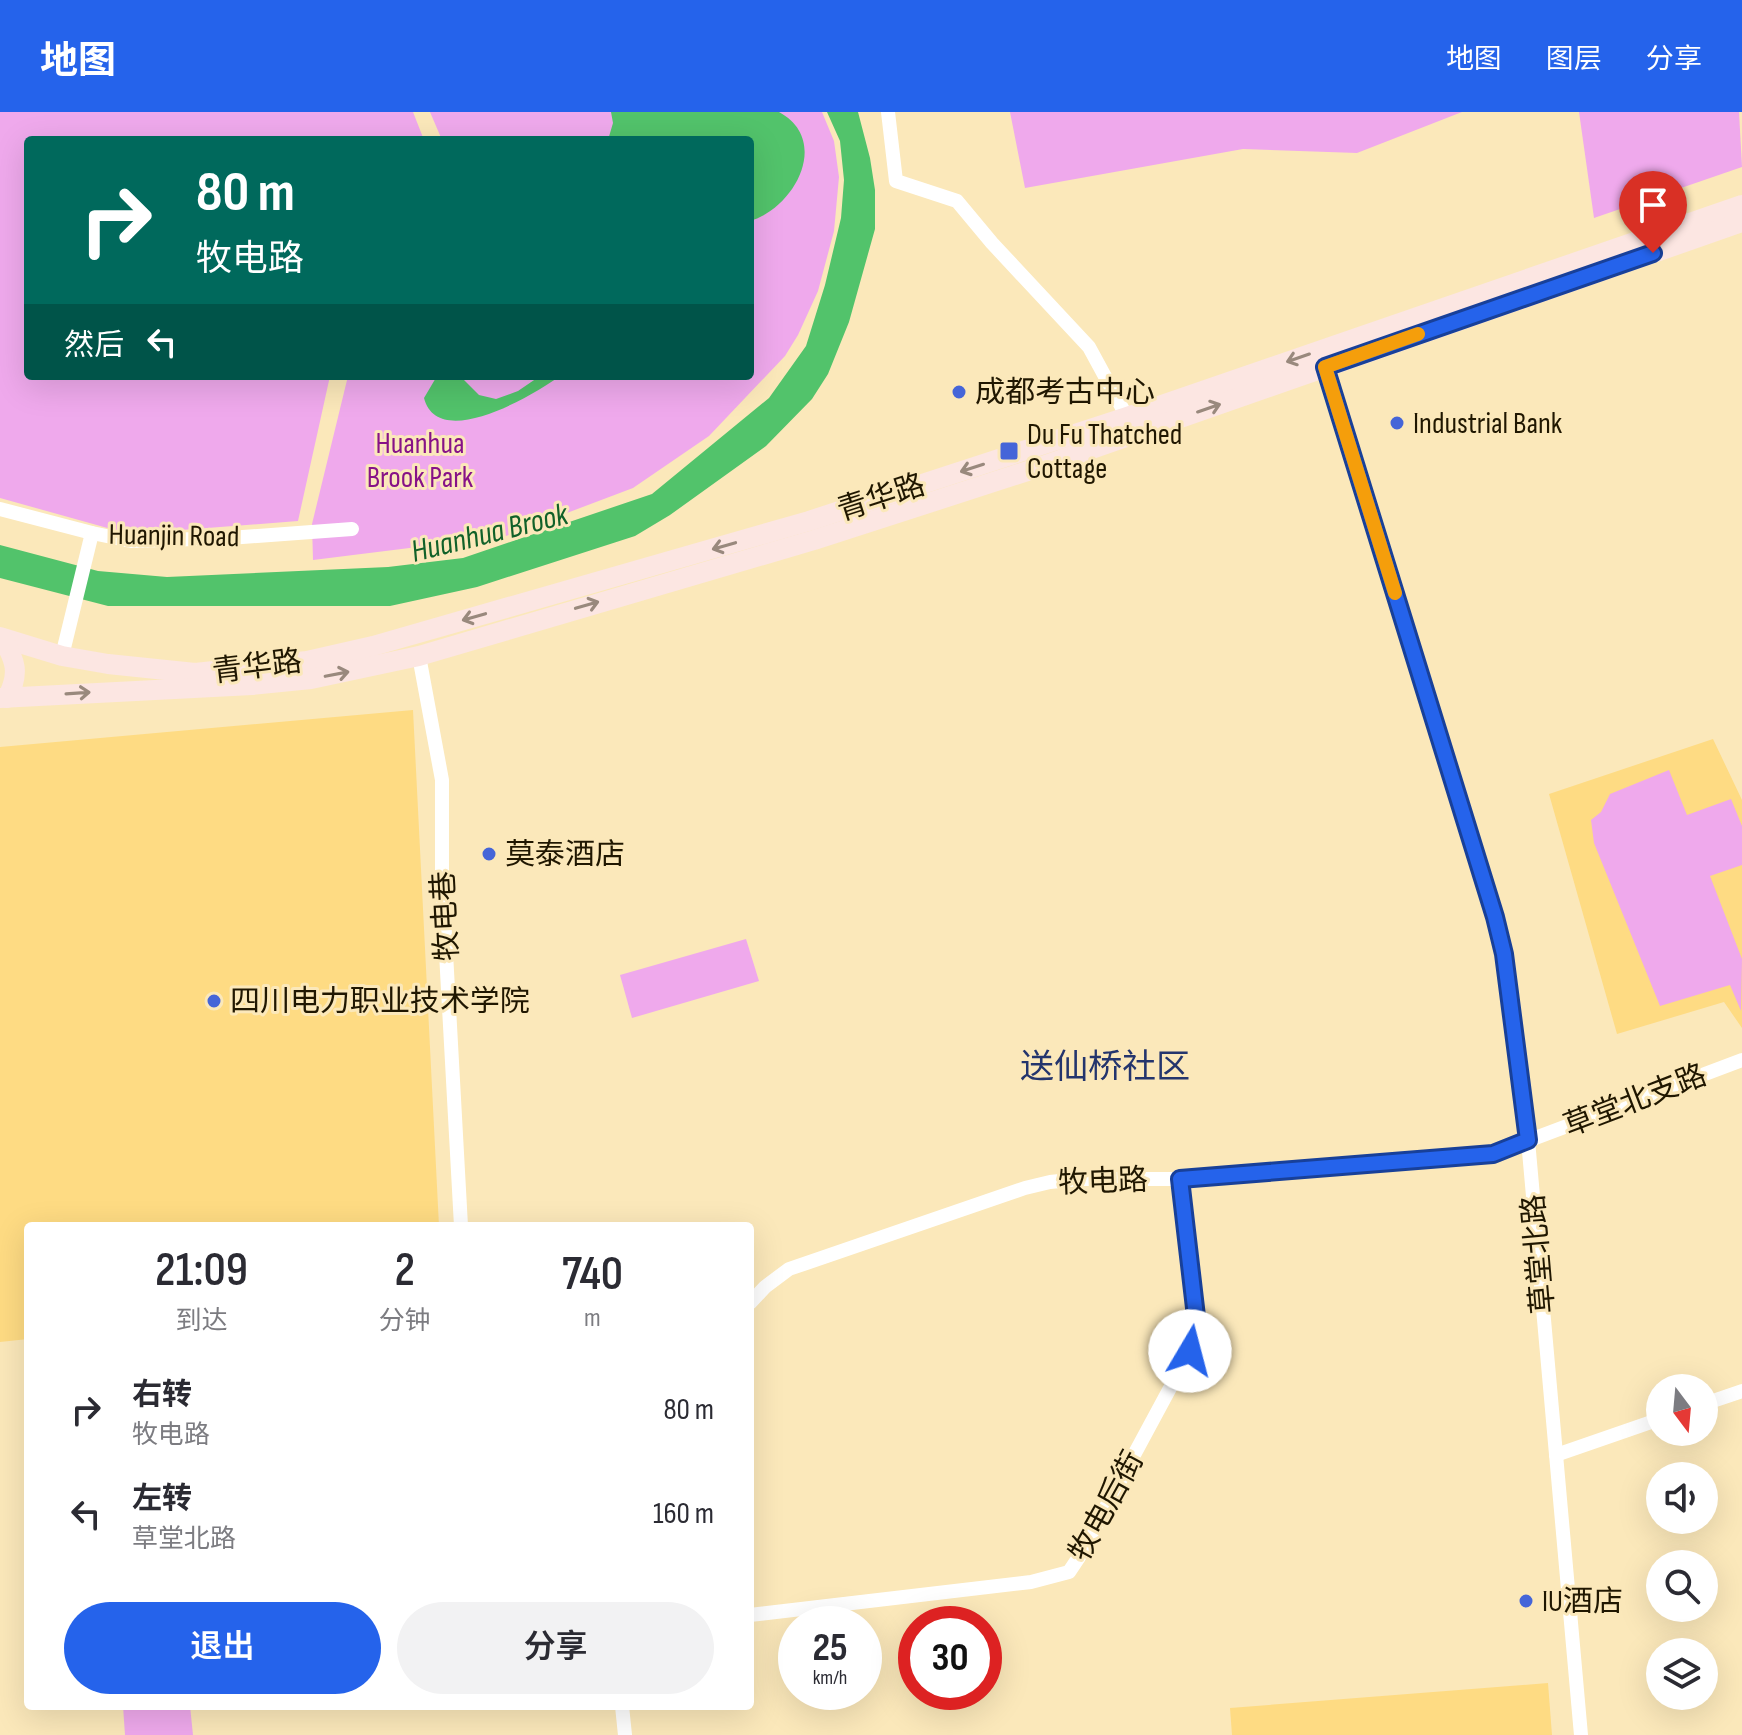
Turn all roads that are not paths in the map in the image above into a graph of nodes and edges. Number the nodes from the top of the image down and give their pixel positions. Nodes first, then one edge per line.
1 (888, 112) edge
2 (1742, 205) edge
3 (1742, 222) edge
4 (1325, 367) junction
5 (1127, 417) junction
6 (0, 509) edge
7 (352, 529) dead end
8 (92, 533) junction
9 (1, 637) edge
10 (62, 656) junction
11 (419, 656) junction
12 (4, 698) edge
13 (1742, 1060) edge
14 (1528, 1140) junction
15 (1180, 1179) junction
16 (461, 1222) edge
17 (754, 1299) edge
18 (1742, 1391) edge
19 (1718, 1399) edge
20 (1646, 1424) edge
21 (1556, 1455) junction
22 (754, 1615) edge
23 (622, 1710) edge
24 (625, 1735) edge
25 (1581, 1735) edge

1 - 5 street
2 -> 5 main road, 青华路
3 - 4 main road, 青华路
11 -> 4 main road, 青华路
4 - 14 street, 草堂北路
5 -> 10 main road, 青华路
6 - 8 street, Huanjin Road
7 - 8 street, Huanjin Road
8 - 10 street
9 - 10 main road, 青华路
9 - 12 main road
12 -> 11 main road, 青华路
11 - 16 street, 牧电巷
13 - 14 street, 草堂北支路
14 - 15 street, 牧电路
14 - 21 street, 草堂北路
15 - 17 street, 牧电路
15 - 22 street, 牧电后街
18 - 19 street
20 - 21 street
21 - 25 street, 草堂北路
23 - 24 street

